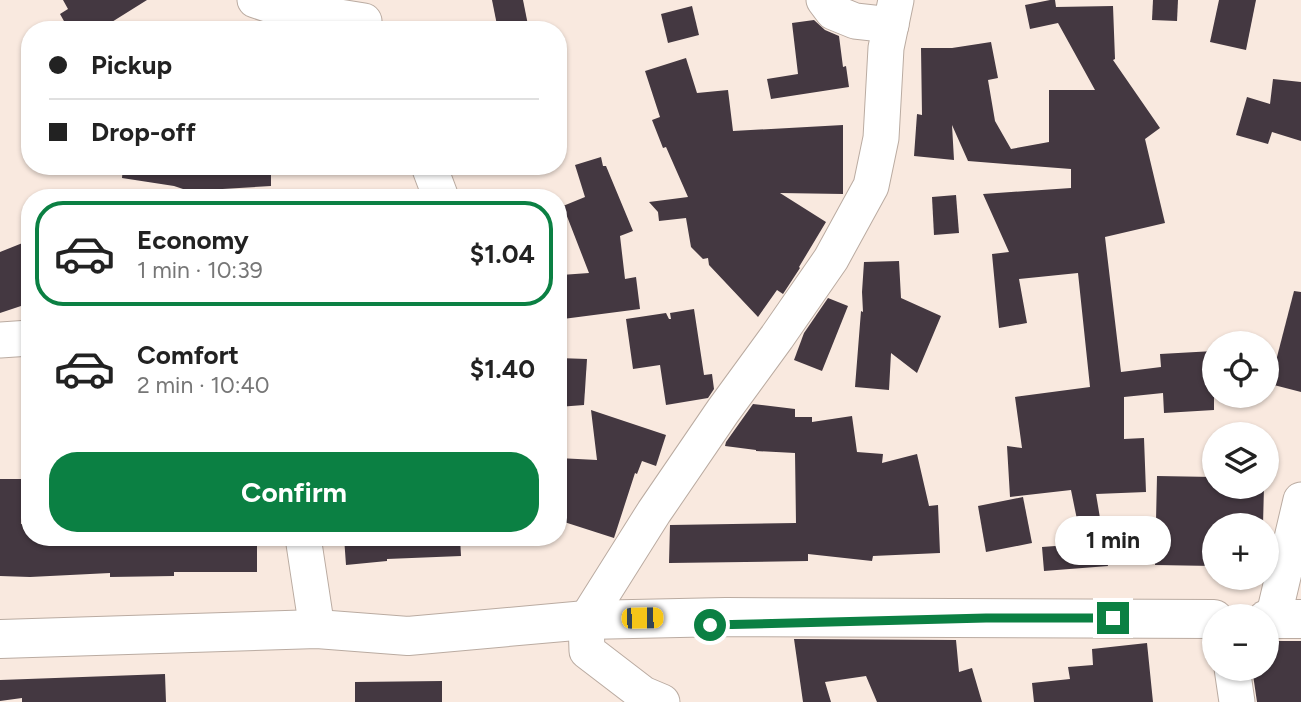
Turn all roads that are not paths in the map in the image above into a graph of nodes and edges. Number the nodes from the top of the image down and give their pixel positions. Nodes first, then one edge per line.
1 (255, 0) edge
2 (824, 0) edge
3 (893, 13) edge
4 (365, 17) edge
5 (21, 339) edge
6 (0, 340) edge
7 (1301, 500) edge
8 (304, 546) edge
9 (986, 618) junction
10 (1202, 619) edge
11 (1280, 619) edge
12 (586, 620) junction
13 (317, 629) junction
14 (462, 631) junction
15 (0, 641) edge
16 (1234, 681) edge
17 (663, 702) edge
18 (1237, 702) edge

1 - 4 street
2 - 3 street
3 - 12 street
5 - 6 street
7 - 11 street
8 - 13 street
9 - 10 main road
9 - 12 main road
9 - 14 street
12 - 14 main road
12 - 17 street
13 - 14 main road
13 - 15 main road
14 - 15 street
16 - 18 street

